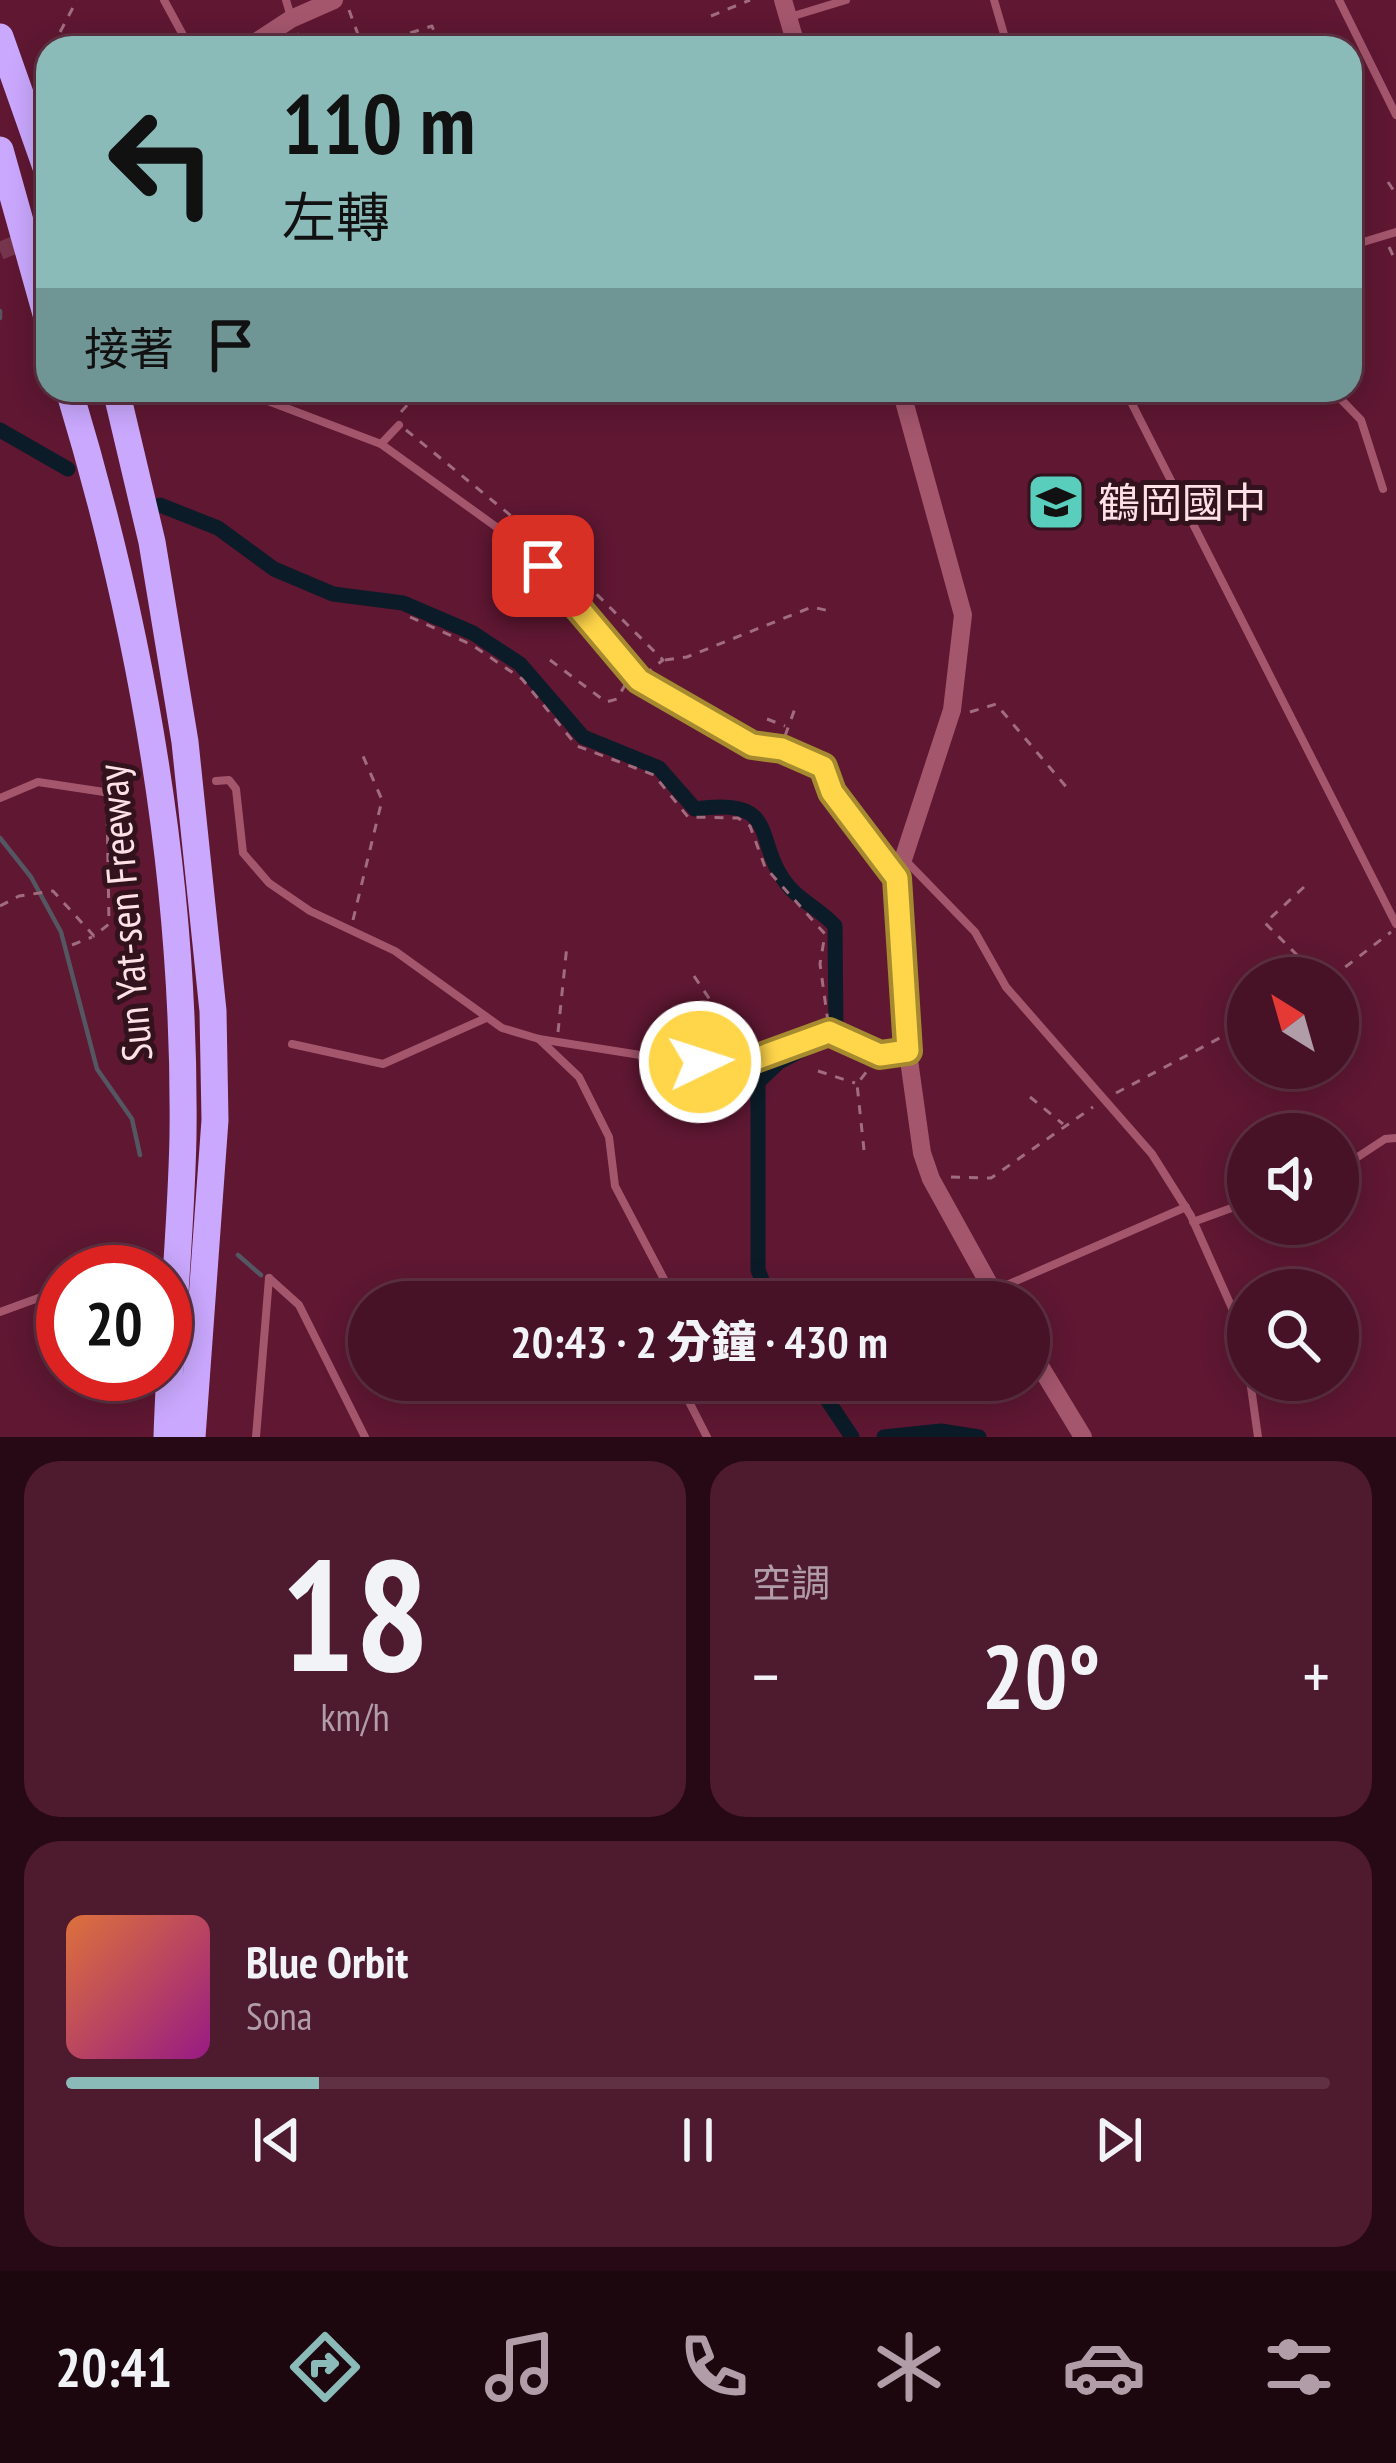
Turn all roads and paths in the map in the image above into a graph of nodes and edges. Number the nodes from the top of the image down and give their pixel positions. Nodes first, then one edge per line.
1 (77, 0) edge
2 (164, 0) edge
3 (334, 0) edge
4 (345, 0) edge
5 (750, 0) edge
6 (846, 0) edge
7 (994, 0) edge
8 (1339, 0) edge
9 (289, 9) edge
10 (786, 9) edge
11 (711, 16) dead end
12 (60, 36) edge
13 (184, 36) edge
14 (260, 36) edge
15 (358, 36) edge
16 (401, 36) edge
17 (436, 36) edge
18 (1004, 36) edge
19 (1357, 36) edge
20 (0, 37) edge
21 (1362, 46) edge
22 (1396, 115) edge
23 (36, 138) edge
24 (0, 150) edge
25 (1388, 182) dead end
26 (1396, 194) edge
27 (1396, 232) edge
28 (1384, 236) junction
29 (1362, 242) edge
30 (1396, 262) edge
31 (36, 279) edge
32 (72, 402) edge
33 (119, 402) edge
34 (271, 402) edge
35 (406, 402) edge
36 (905, 402) edge
37 (1131, 402) edge
38 (1344, 402) edge
39 (399, 425) junction
40 (381, 444) junction
41 (1383, 489) dead end
42 (834, 611) dead end
43 (410, 617) dead end
44 (550, 660) dead end
45 (663, 660) junction
46 (635, 676) junction
47 (797, 703) dead end
48 (952, 710) junction
49 (767, 719) dead end
50 (787, 727) junction
51 (782, 749) junction
52 (363, 756) dead end
53 (216, 781) dead end
54 (1068, 789) dead end
55 (106, 792) junction
56 (124, 795) dead end
57 (0, 798) edge
58 (902, 856) junction
59 (897, 878) junction
60 (1304, 886) dead end
61 (0, 906) edge
62 (1396, 926) edge
63 (351, 927) junction
64 (94, 936) junction
65 (72, 945) dead end
66 (568, 945) dead end
67 (1299, 957) edge
68 (1357, 957) edge
69 (694, 976) dead end
70 (486, 1018) junction
71 (829, 1032) junction
72 (1227, 1034) edge
73 (558, 1038) junction
74 (539, 1039) junction
75 (292, 1044) dead end
76 (908, 1051) junction
77 (880, 1055) junction
78 (743, 1063) junction
79 (818, 1071) dead end
80 (857, 1084) junction
81 (1030, 1097) dead end
82 (1102, 1100) junction
83 (1065, 1125) junction
84 (1396, 1138) edge
85 (865, 1150) dead end
86 (1359, 1156) edge
87 (931, 1179) junction
88 (1186, 1207) junction
89 (1227, 1210) edge
90 (1193, 1222) junction
91 (665, 1281) edge
92 (987, 1281) edge
93 (1030, 1281) edge
94 (1227, 1297) edge
95 (36, 1299) edge
96 (0, 1312) edge
97 (1050, 1383) edge
98 (689, 1401) edge
99 (1253, 1401) edge
100 (163, 1437) edge
101 (192, 1437) edge
102 (256, 1437) edge
103 (365, 1437) edge
104 (707, 1437) edge
105 (1083, 1437) edge
106 (1258, 1437) edge

1 - 12 path
2 - 13 lane
3 - 9 street
4 - 15 path
5 - 11 path
6 - 10 lane
7 - 18 lane
8 - 19 lane
9 - 14 street
16 - 17 path
20 - 23 highway
21 - 22 lane
24 - 31 highway
25 - 26 path
27 - 28 lane
28 - 29 lane
28 - 30 path
32 - 100 highway, Sun Yat-sen Freeway
33 - 101 highway, Sun Yat-sen Freeway
34 - 40 lane
35 - 39 path
36 - 48 street
37 - 62 lane
38 - 41 lane
39 - 40 lane
39 - 45 path
40 - 46 lane
42 - 45 path
43 - 71 path
44 - 46 path
45 - 46 path
46 - 51 lane
47 - 50 path
48 - 54 path
48 - 58 street
49 - 50 path
50 - 51 path
51 - 59 lane
52 - 63 path
53 - 63 lane
55 - 56 lane
55 - 57 lane
55 - 64 path
58 - 59 street
58 - 82 lane
59 - 76 street
60 - 67 path
61 - 64 path
62 - 68 path
63 - 70 lane
64 - 65 path
66 - 73 path
69 - 78 path
70 - 74 lane
70 - 75 lane
71 - 77 lane
71 - 78 lane
72 - 82 path
73 - 74 lane
73 - 78 lane
74 - 91 lane
76 - 77 lane
76 - 87 street
77 - 80 path
79 - 80 path
80 - 85 path
81 - 83 path
82 - 83 path
82 - 88 lane
83 - 87 path
84 - 86 lane
87 - 92 street
88 - 90 lane
88 - 93 lane
89 - 90 lane
90 - 94 lane
95 - 96 lane
97 - 105 street
98 - 104 lane
99 - 106 lane
102 - 103 lane

